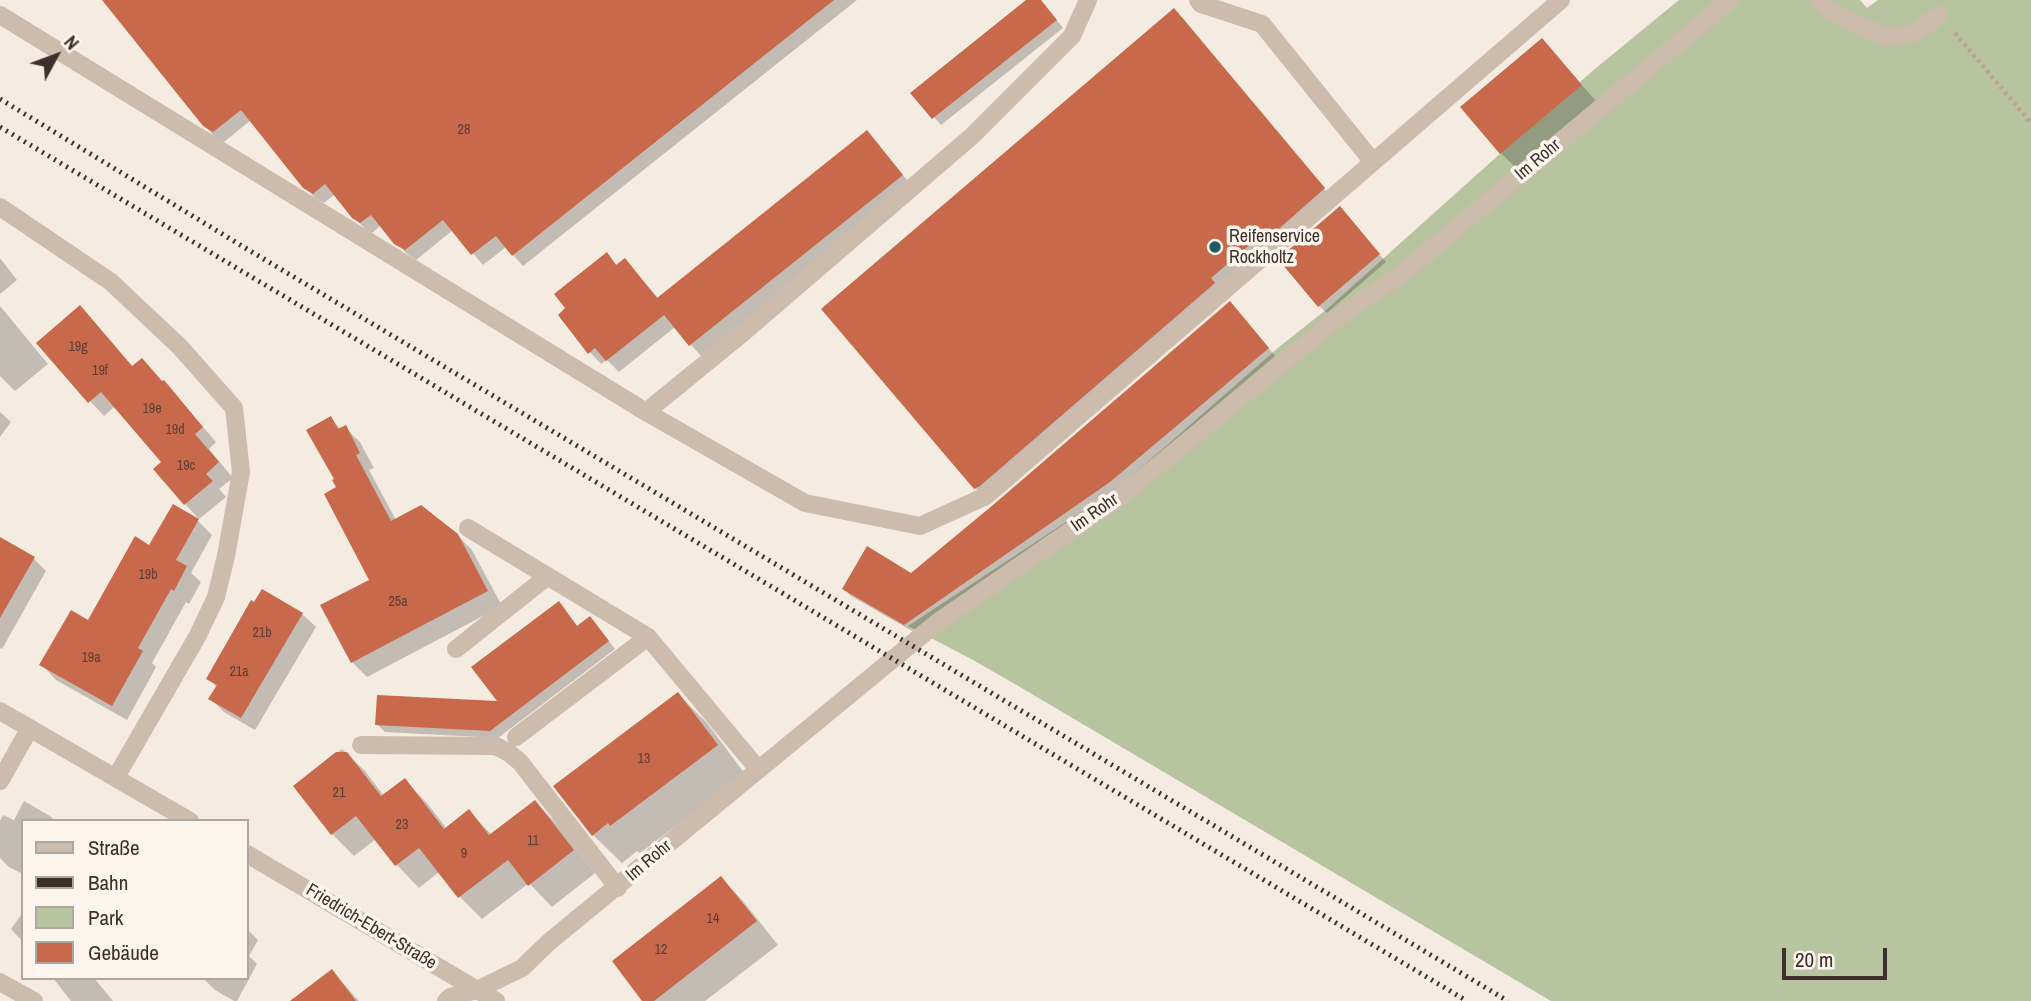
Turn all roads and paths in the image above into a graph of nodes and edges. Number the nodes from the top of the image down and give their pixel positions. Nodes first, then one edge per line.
1 (1088, 0) edge
2 (1198, 0) edge
3 (1561, 0) edge
4 (1730, 0) edge
5 (1819, 0) edge
6 (0, 15) edge
7 (1939, 15) joint
8 (2031, 123) edge
9 (1373, 162) junction
10 (0, 207) edge
11 (646, 412) junction
12 (468, 528) dead end
13 (548, 576) junction
14 (648, 637) junction
15 (456, 649) dead end
16 (0, 711) edge
17 (30, 729) junction
18 (516, 737) dead end
19 (361, 744) dead end
20 (758, 769) junction
21 (116, 777) junction
22 (0, 782) edge
23 (187, 819) edge
24 (248, 855) edge
25 (618, 887) junction
26 (0, 982) edge
27 (477, 990) junction
28 (34, 1001) edge
29 (446, 1001) edge
30 (496, 1001) edge

1 - 11 street
2 - 9 street
3 - 9 street
4 - 20 street, Im Rohr
5 - 7 street
6 - 11 street
7 - 8 path
9 - 11 street
10 - 21 street
12 - 13 street
13 - 14 street
13 - 15 street
14 - 18 street
14 - 20 street
16 - 17 street
17 - 21 street
17 - 22 street
19 - 25 street
20 - 25 street, Im Rohr
21 - 23 street
24 - 27 street, Friedrich-Ebert-Straße
25 - 27 street, Im Rohr
26 - 28 street
27 - 29 street, Im Rohr
27 - 30 street, Friedrich-Ebert-Straße

